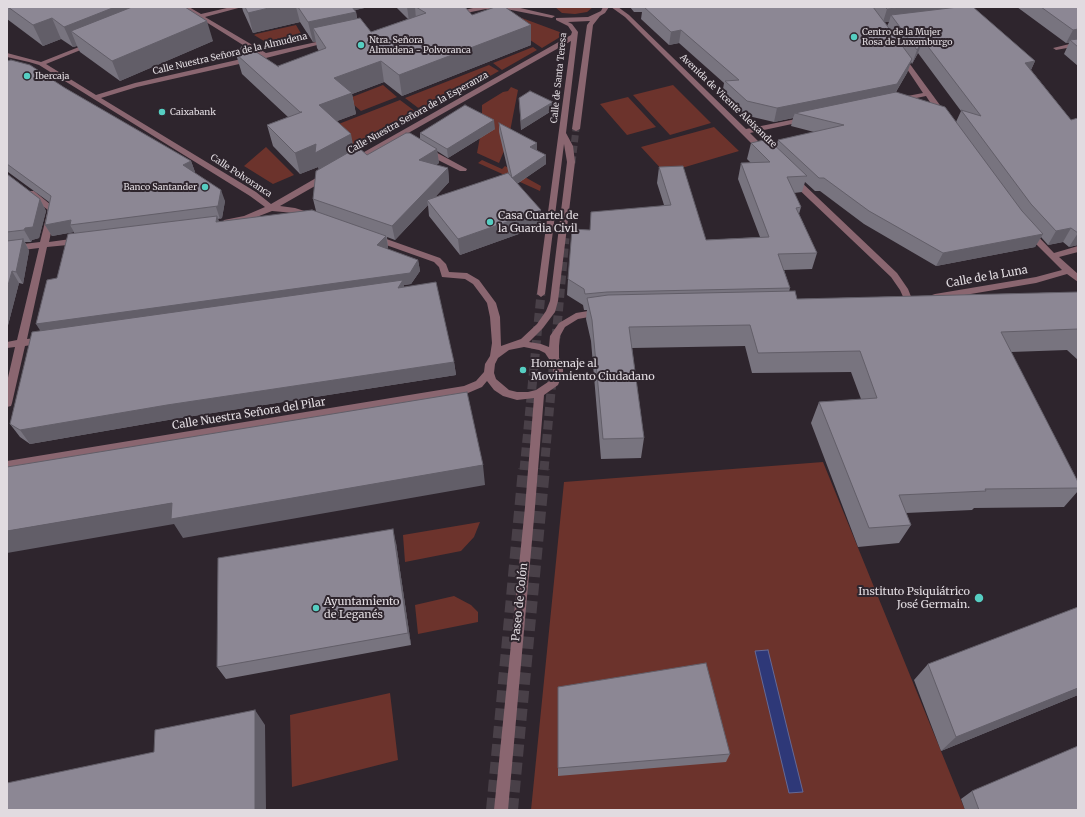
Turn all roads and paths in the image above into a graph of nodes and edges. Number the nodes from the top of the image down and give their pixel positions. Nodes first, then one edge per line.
1 (181, 7) edge
2 (185, 7) edge
3 (239, 7) edge
4 (486, 7) edge
5 (542, 7) edge
6 (606, 7) edge
7 (614, 7) edge
8 (174, 10) edge
9 (448, 15) edge
10 (200, 16) junction
11 (597, 16) junction
12 (555, 17) junction
13 (575, 36) junction
14 (340, 39) edge
15 (98, 41) edge
16 (1078, 44) edge
17 (1056, 48) dead end
18 (898, 51) edge
19 (7, 55) edge
20 (266, 56) junction
21 (31, 60) junction
22 (41, 64) junction
23 (21, 65) edge
24 (927, 94) junction
25 (96, 97) junction
26 (891, 102) edge
27 (814, 118) edge
28 (946, 120) edge
29 (576, 128) tunnel mouth
30 (745, 132) junction
31 (563, 135) junction
32 (422, 148) edge
33 (774, 160) edge
34 (345, 165) edge
35 (463, 169) dead end
36 (332, 173) edge
37 (791, 176) edge
38 (24, 188) edge
39 (271, 208) junction
40 (318, 218) edge
41 (220, 223) edge
42 (1023, 226) edge
43 (368, 236) edge
44 (87, 240) edge
45 (45, 245) junction
46 (7, 249) edge
47 (1078, 249) edge
48 (1052, 256) junction
49 (1068, 271) junction
50 (445, 275) junction
51 (1078, 279) edge
52 (436, 283) edge
53 (541, 294) tunnel mouth
54 (895, 299) edge
55 (908, 299) junction
56 (606, 312) edge
57 (52, 339) edge
58 (21, 343) junction
59 (7, 345) edge
60 (516, 345) junction
61 (495, 356) junction
62 (554, 358) junction
63 (489, 372) junction
64 (539, 393) junction
65 (7, 403) edge
66 (7, 465) edge
67 (500, 810) edge

1 - 8 street
2 - 10 street
3 - 10 street
4 - 9 street
4 - 12 street
5 - 12 street
6 - 11 street
7 - 30 street, Avenida de Vicente Aleixandre
10 - 20 street
11 - 12 street
11 - 29 street
12 - 13 street, Calle de Santa Teresa
13 - 31 street, Calle de Santa Teresa
13 - 34 street, Calle Nuestra Señora de la Esperanza
14 - 20 street, Calle Nuestra Señora de la Almudena
15 - 22 street
16 - 17 street
18 - 24 street
19 - 21 street, Calle Polvoranca
20 - 25 street, Calle Nuestra Señora de la Almudena
21 - 22 street, Calle Polvoranca
21 - 23 street
22 - 25 street, Calle Polvoranca
24 - 26 street
24 - 28 street
25 - 39 street, Calle Polvoranca
27 - 30 street
30 - 33 street, Avenida de Vicente Aleixandre
31 - 53 street
31 - 60 street, Calle de Santa Teresa
32 - 35 street
36 - 39 street
37 - 55 street
38 - 45 street
39 - 40 street, Calle Polvoranca
39 - 41 street
42 - 48 street
43 - 50 street
44 - 45 street
45 - 46 street
45 - 58 street
47 - 48 street
48 - 49 street
49 - 51 street
49 - 55 street, Calle de la Luna
50 - 52 street
50 - 61 street
54 - 55 street, Calle de la Luna
56 - 62 street
57 - 58 street
58 - 59 street
58 - 65 street
60 - 61 street
60 - 62 street
61 - 63 street
62 - 64 street
63 - 64 street
63 - 66 street, Calle Nuestra Señora del Pilar
64 - 67 street, Paseo de Colón

